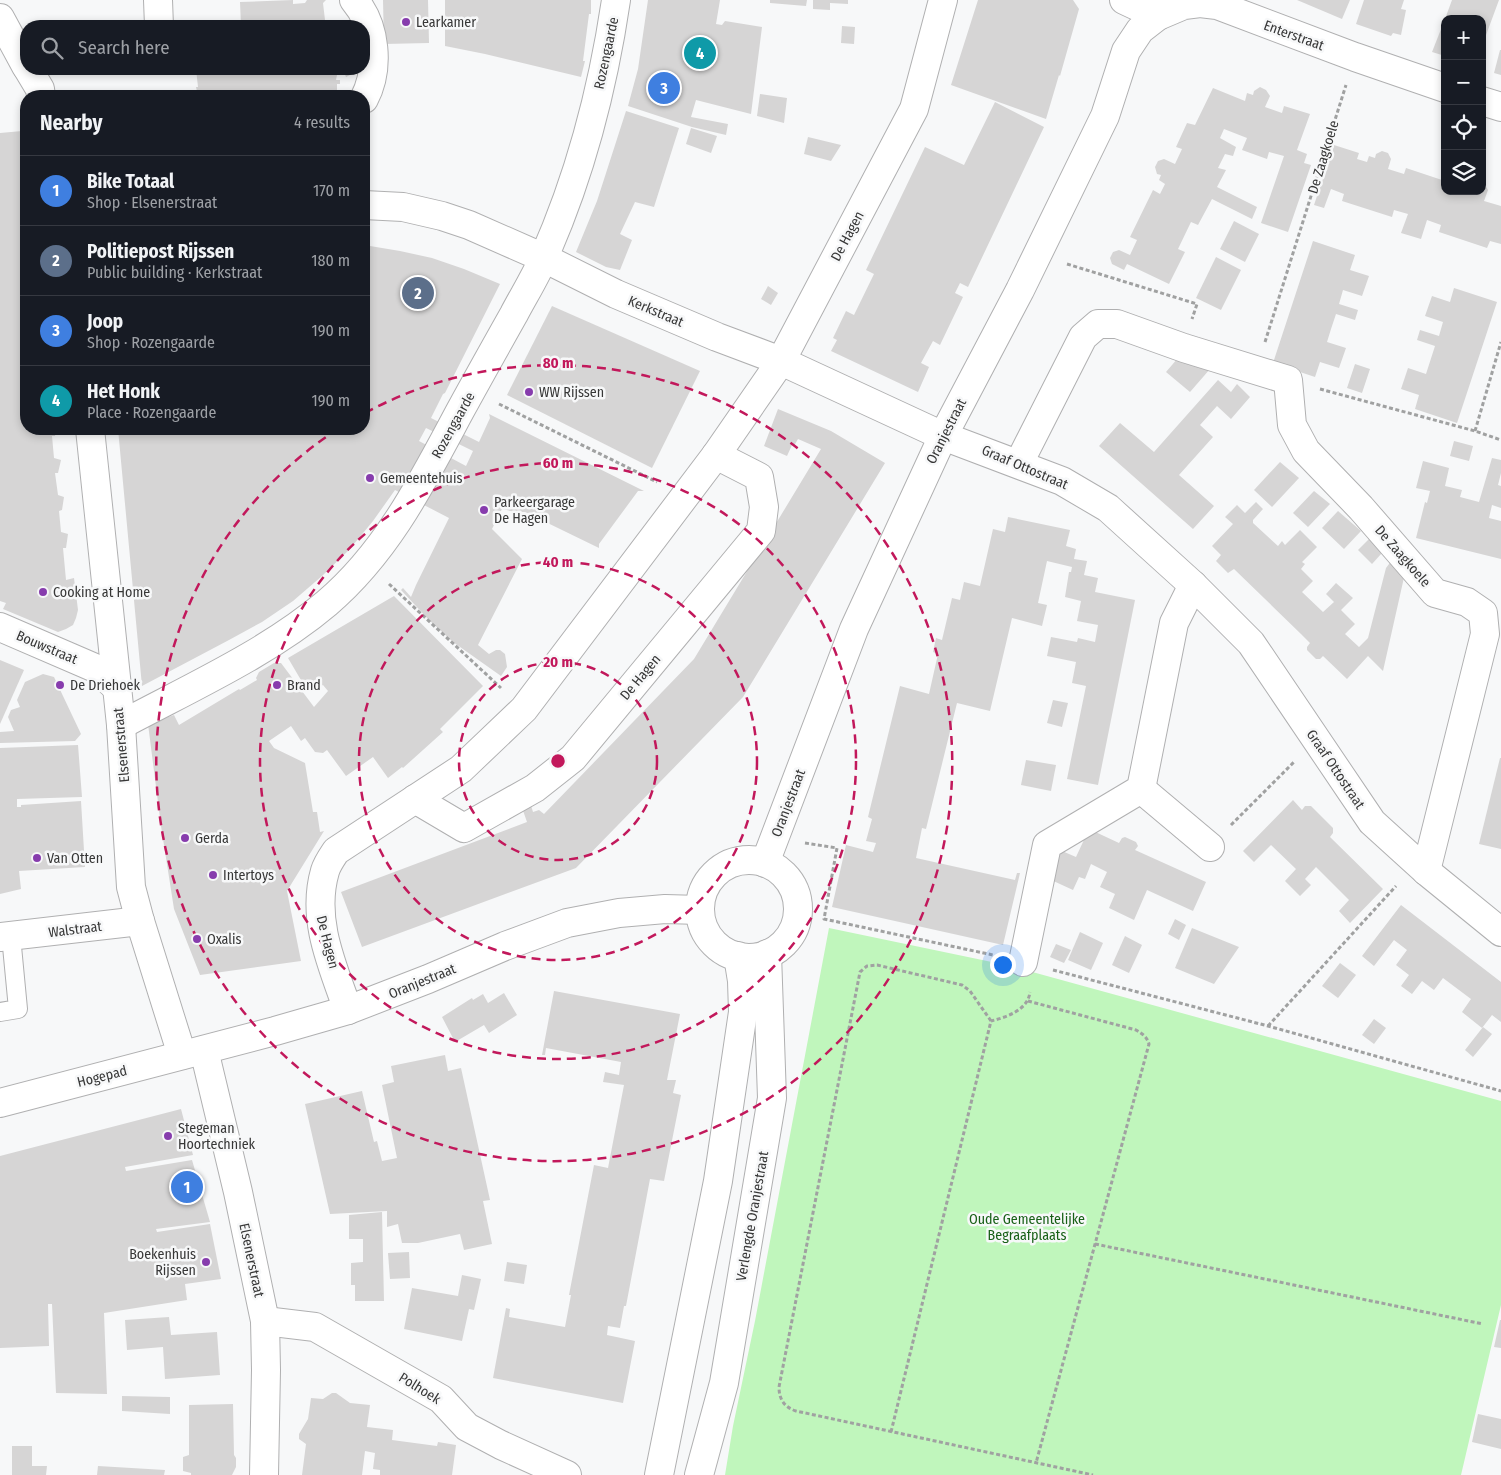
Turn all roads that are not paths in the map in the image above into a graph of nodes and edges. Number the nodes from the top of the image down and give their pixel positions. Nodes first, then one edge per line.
1 (158, 0) edge
2 (354, 0) edge
3 (616, 0) edge
4 (944, 0) edge
5 (1124, 0) edge
6 (1158, 8) edge
7 (0, 18) edge
8 (159, 20) edge
9 (365, 20) edge
10 (370, 35) edge
11 (20, 62) edge
12 (30, 75) edge
13 (1441, 87) edge
14 (40, 90) edge
15 (367, 90) edge
16 (1486, 102) edge
17 (1501, 107) edge
18 (370, 205) edge
19 (544, 258) junction
20 (781, 361) junction
21 (91, 435) edge
22 (943, 436) junction
23 (716, 455) junction
24 (1019, 464) junction
25 (1193, 585) junction
26 (0, 627) edge
27 (116, 687) junction
28 (121, 724) junction
29 (1141, 789) junction
30 (415, 799) junction
31 (1210, 847) road end
32 (765, 863) junction
33 (1422, 867) junction
34 (700, 910) junction
35 (140, 921) junction
36 (1501, 932) edge
37 (6, 937) edge
38 (767, 954) junction
39 (738, 956) junction
40 (1023, 962) road end
41 (348, 1010) junction
42 (0, 1012) edge
43 (193, 1052) junction
44 (0, 1103) edge
45 (265, 1321) junction
46 (264, 1475) edge
47 (567, 1475) edge
48 (659, 1475) edge
49 (699, 1475) edge

1 - 8 street
2 - 9 street
3 - 19 street, Rozengaarde
4 - 20 street, De Hagen
5 - 6 street
6 - 13 street, Enterstraat
6 - 22 street, Oranjestraat
7 - 11 street
10 - 15 street
12 - 14 street
16 - 17 street
18 - 19 street, Kerkstraat
19 - 20 street, Kerkstraat
19 - 28 street, Rozengaarde
20 - 22 street, Kerkstraat
20 - 23 street, De Hagen
21 - 27 street, Elsenerstraat
22 - 24 street, Graaf Ottostraat
22 - 32 street, Oranjestraat
23 - 30 street, De Hagen
23 - 30 street, De Hagen
24 - 25 street, Graaf Ottostraat
24 - 33 street, De Zaagkoele
25 - 29 street
25 - 33 street, Graaf Ottostraat
26 - 27 street, Bouwstraat
27 - 28 street, Elsenerstraat
28 - 35 street, Elsenerstraat
29 - 31 street
29 - 40 street
30 - 41 street, De Hagen
32 - 34 street
32 - 38 street
33 - 36 street, Graaf Ottostraat
34 - 39 street
34 - 41 street, Oranjestraat
35 - 37 street, Walstraat
35 - 43 street, Elsenerstraat
37 - 42 lane, Walstraat
38 - 39 street
38 - 49 street, Verlengde Oranjestraat
39 - 48 street
41 - 43 street, Oranjestraat
43 - 44 street, Hogepad
43 - 45 street, Elsenerstraat
45 - 46 street, Elsenerstraat
45 - 47 street, Polhoek

